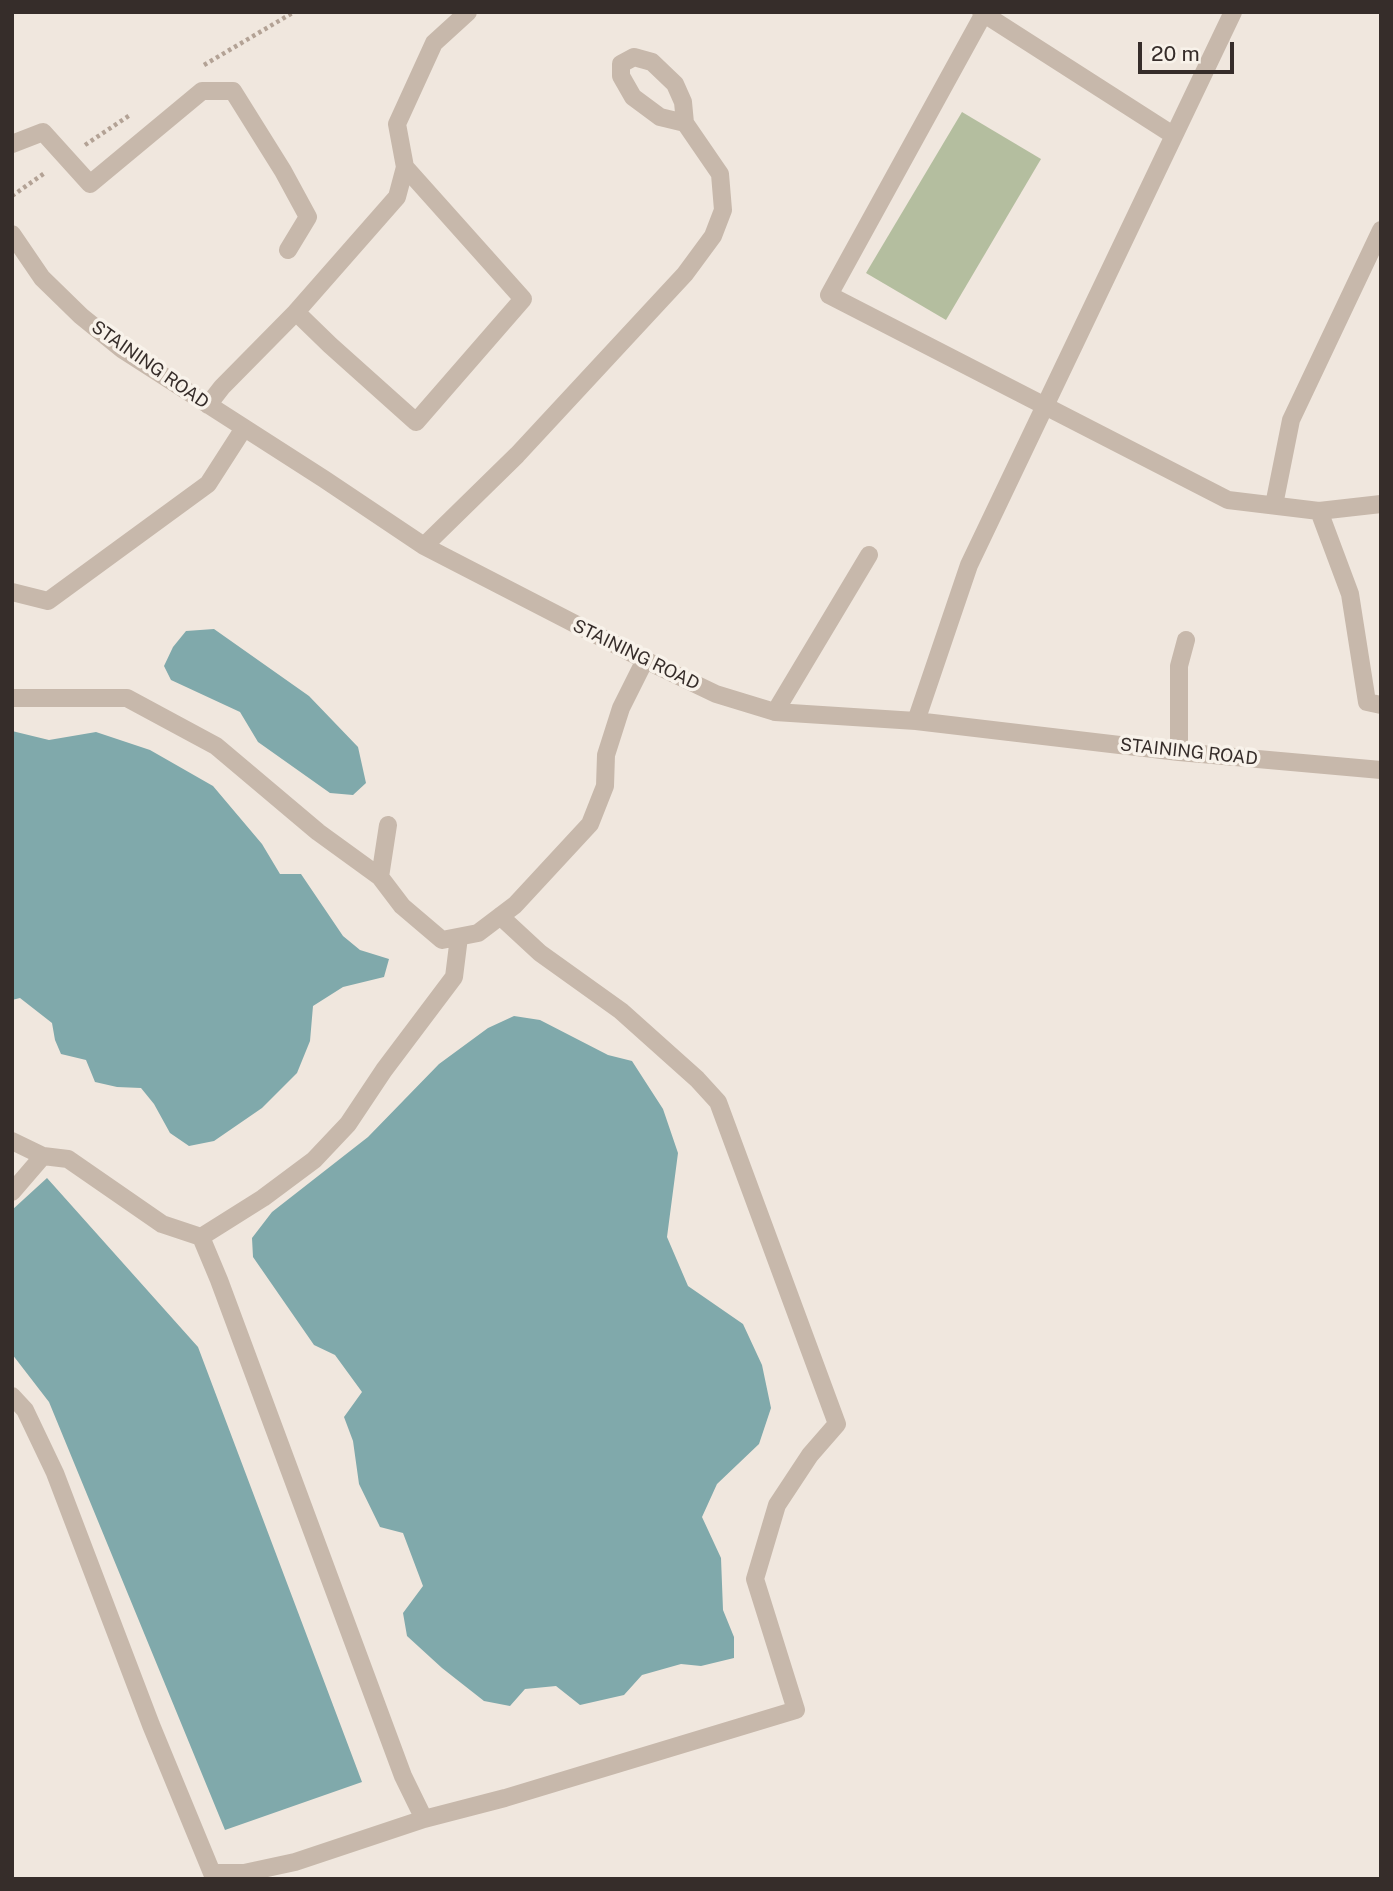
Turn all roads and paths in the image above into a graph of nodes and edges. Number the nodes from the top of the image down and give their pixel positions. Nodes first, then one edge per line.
1 (468, 12) edge
2 (1233, 12) edge
3 (982, 14) edge
4 (685, 122) dead end
5 (1173, 135) junction
6 (12, 144) edge
7 (405, 167) junction
8 (1381, 230) edge
9 (12, 234) edge
10 (288, 250) dead end
11 (296, 312) junction
12 (208, 405) junction
13 (1043, 406) junction
14 (244, 428) junction
15 (1381, 504) edge
16 (1274, 505) junction
17 (1319, 511) junction
18 (424, 546) junction
19 (869, 555) dead end
20 (12, 592) edge
21 (1186, 640) dead end
22 (645, 660) junction
23 (12, 698) edge
24 (1381, 705) edge
25 (775, 712) junction
26 (916, 721) junction
27 (1179, 752) junction
28 (1381, 770) edge
29 (388, 825) dead end
30 (380, 877) junction
31 (500, 916) junction
32 (459, 937) junction
33 (12, 1141) edge
34 (43, 1156) junction
35 (12, 1192) edge
36 (201, 1237) junction
37 (12, 1396) edge
38 (424, 1819) junction

1 - 7 street
2 - 5 street
3 - 5 street
3 - 13 street
4 - 18 street
5 - 13 street
6 - 10 street
7 - 11 street
7 - 11 street
8 - 16 street
9 - 12 street, STAINING ROAD
11 - 12 street
12 - 14 street, STAINING ROAD
13 - 16 street
13 - 26 street
14 - 18 street, STAINING ROAD
14 - 20 street
15 - 17 street
16 - 17 street
17 - 24 street
18 - 22 street, STAINING ROAD
19 - 25 street
21 - 27 street
22 - 25 street, STAINING ROAD
22 - 31 street
23 - 30 street
25 - 26 street, STAINING ROAD
26 - 27 street, STAINING ROAD
27 - 28 street, STAINING ROAD
29 - 30 street
30 - 32 street
31 - 32 street
31 - 38 street
32 - 36 street
33 - 34 street
34 - 35 street
34 - 36 street
36 - 38 street
37 - 38 street

